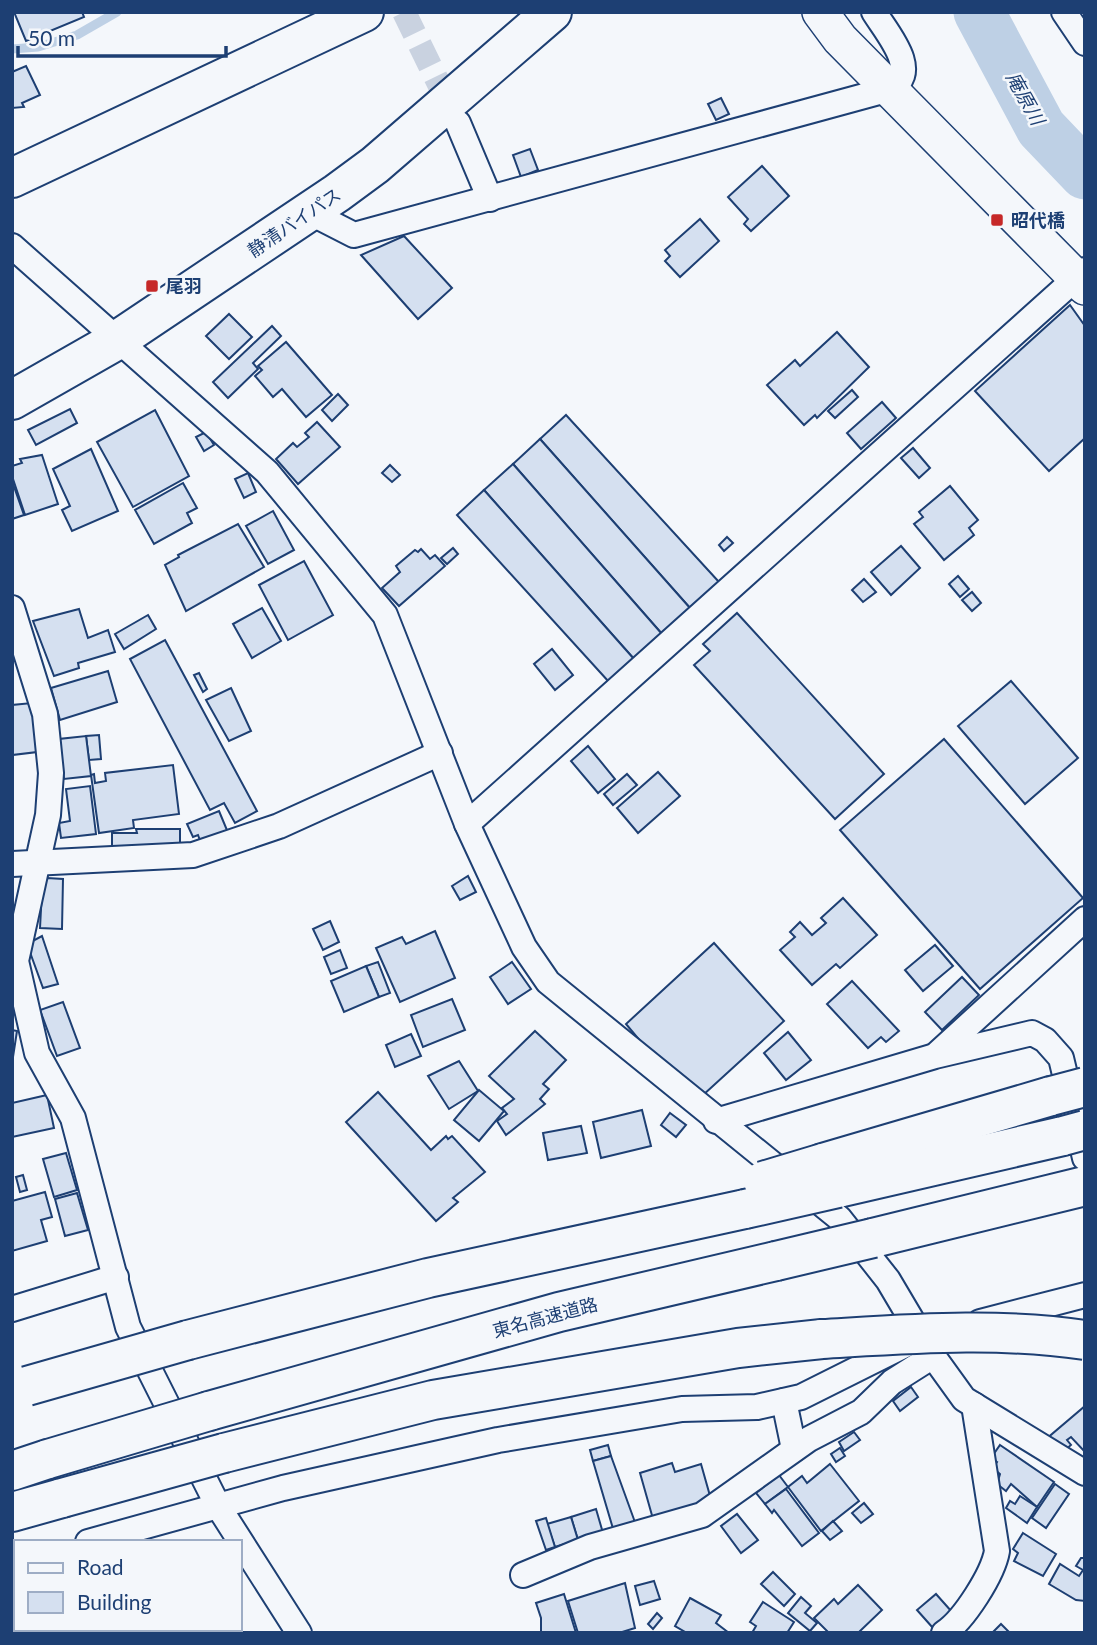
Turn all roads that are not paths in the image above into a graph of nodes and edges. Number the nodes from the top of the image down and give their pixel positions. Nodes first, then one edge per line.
1 (364, 12) edge
2 (552, 12) edge
3 (820, 12) edge
4 (874, 12) edge
5 (1064, 12) edge
6 (1085, 43) edge
7 (890, 89) junction
8 (458, 123) tunnel mouth
9 (12, 178) edge
10 (491, 199) junction
11 (309, 212) junction
12 (12, 246) edge
13 (1082, 278) edge
14 (119, 339) junction
15 (12, 400) edge
16 (12, 608) edge
17 (440, 753) junction
18 (467, 824) junction
19 (24, 864) edge
20 (1085, 919) edge
21 (935, 1056) junction
22 (1068, 1092) edge
23 (716, 1121) junction
24 (1079, 1160) edge
25 (830, 1175) junction
26 (116, 1277) junction
27 (1085, 1295) edge
28 (12, 1309) edge
29 (1085, 1340) edge
30 (927, 1347) junction
31 (20, 1388) edge
32 (784, 1401) junction
33 (974, 1405) junction
34 (794, 1449) junction
35 (12, 1471) edge
36 (1085, 1473) edge
37 (218, 1506) junction
38 (12, 1512) edge
39 (95, 1540) edge
40 (240, 1540) edge
41 (242, 1544) edge
42 (523, 1575) dead end
43 (299, 1633) edge
44 (944, 1633) edge

1 - 9 highway
2 - 11 highway, 静清バイパス
3 - 7 street
4 - 7 street
5 - 6 street
7 - 10 street
7 - 13 street
8 - 10 street
10 - 11 street
11 - 14 highway, 静清バイパス
12 - 14 street
13 - 18 street
14 - 15 highway, 静清バイパス
14 - 17 street
16 - 19 street
17 - 18 street
17 - 19 street
18 - 23 street
19 - 26 street
20 - 21 street
21 - 23 street
21 - 24 street
22 - 25 highway
23 - 30 street
24 - 25 highway
24 - 35 highway, 東名高速道路, bridge
25 - 31 highway, bridge
26 - 28 street
26 - 37 street
27 - 30 street
29 - 38 highway, bridge
30 - 32 street
30 - 33 street
30 - 34 street
32 - 34 street
32 - 37 street
33 - 36 street
33 - 44 street
34 - 42 street
37 - 39 street
37 - 40 street
41 - 43 street

